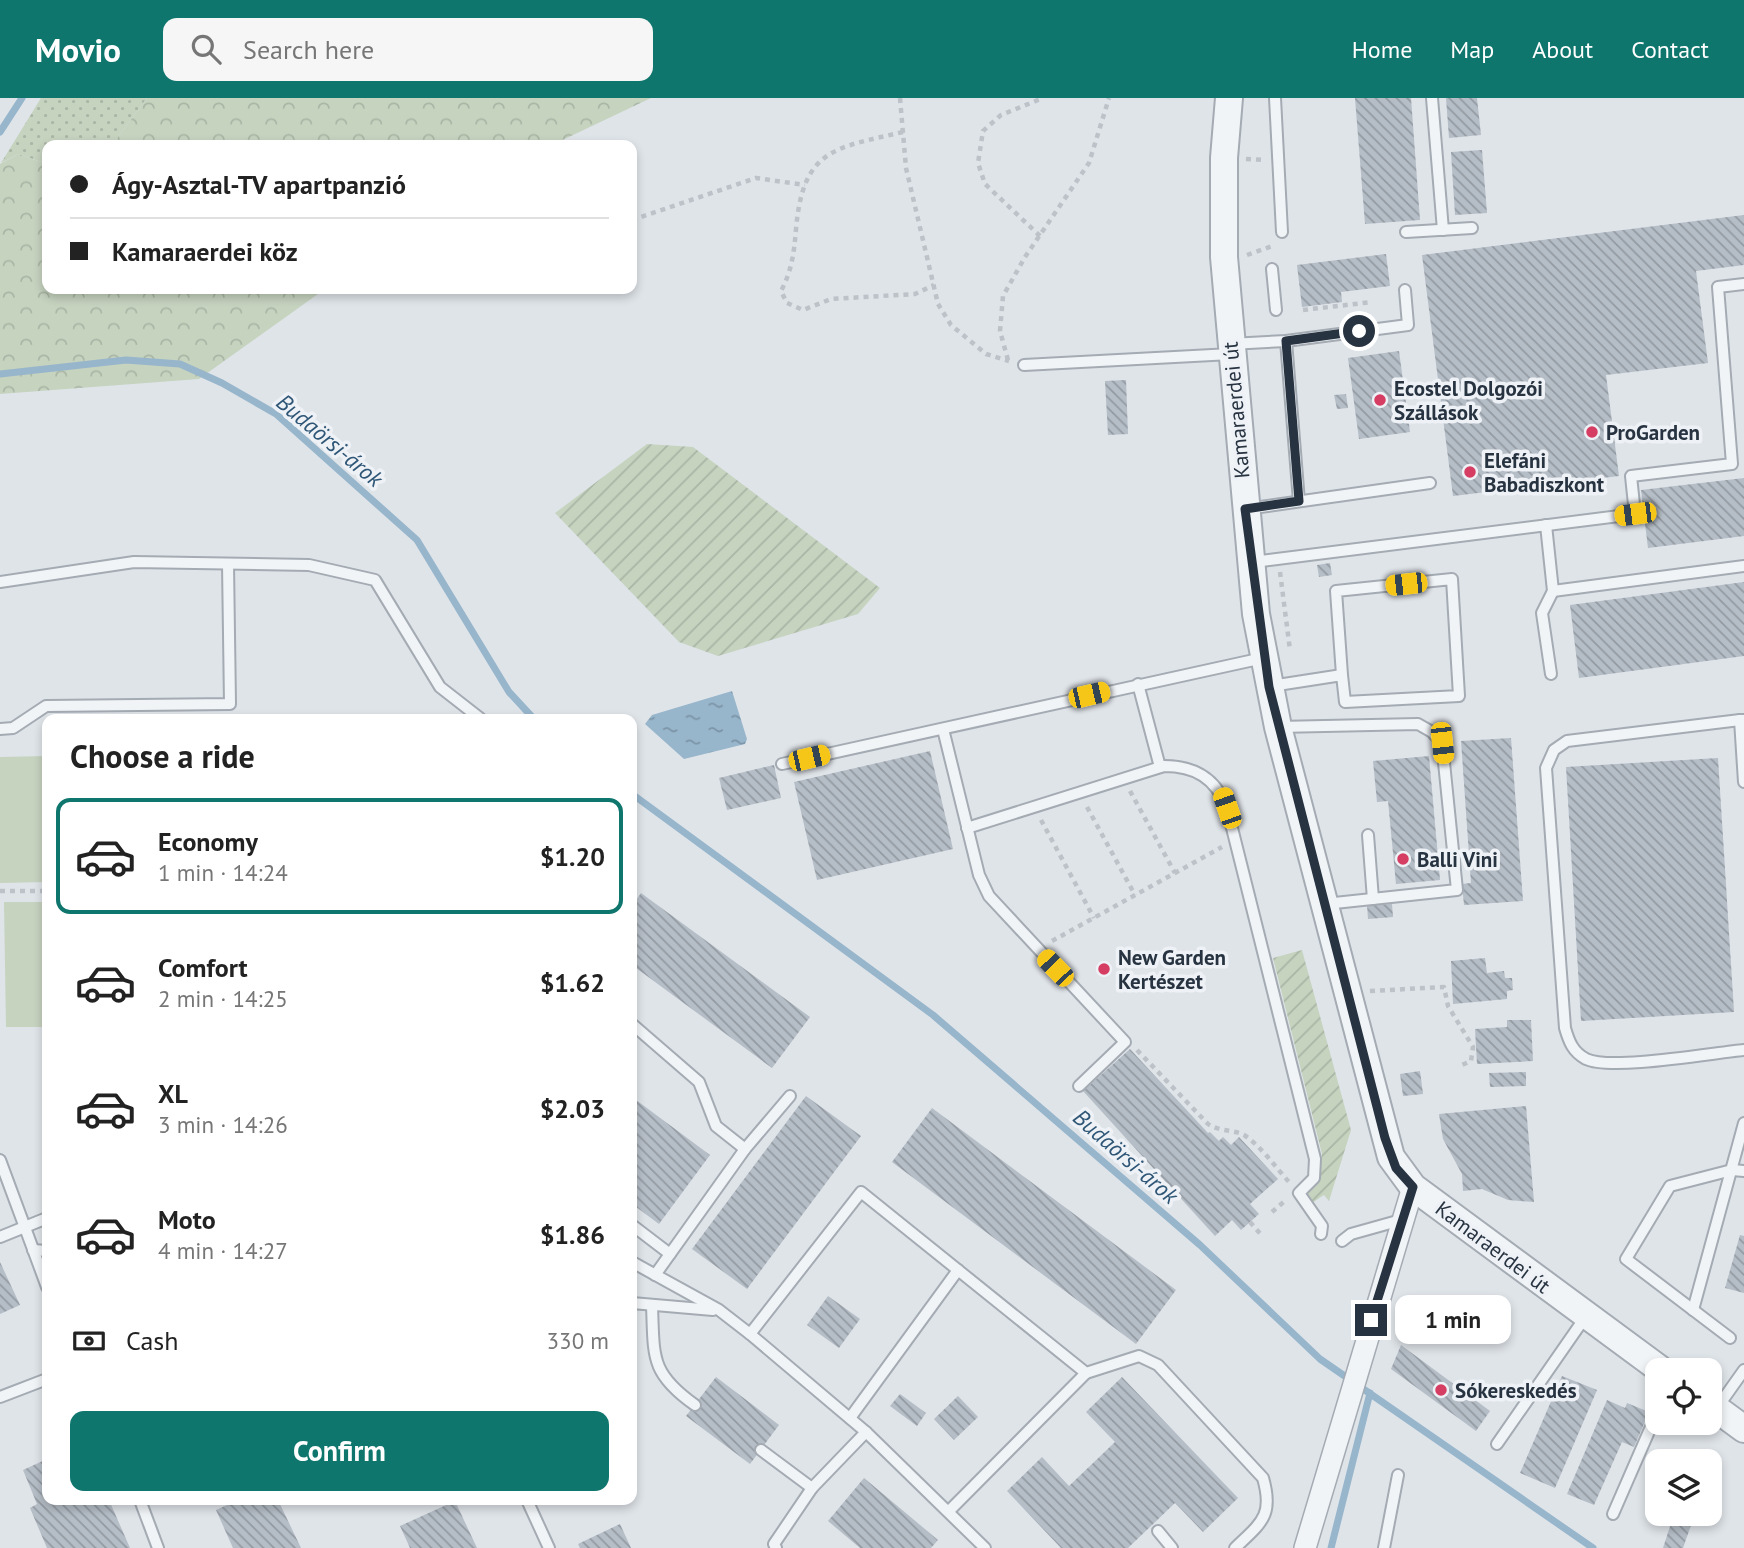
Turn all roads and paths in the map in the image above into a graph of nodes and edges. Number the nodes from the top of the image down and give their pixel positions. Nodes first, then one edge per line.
1 (900, 98) edge
2 (1043, 98) edge
3 (1110, 98) edge
4 (1229, 98) edge
5 (1275, 98) edge
6 (1432, 98) edge
7 (903, 132) junction
8 (1224, 158) junction
9 (1280, 160) junction
10 (806, 185) junction
11 (637, 218) edge
12 (1472, 228) dead end
13 (1443, 230) junction
14 (1282, 232) joint
15 (1406, 232) dead end
16 (1040, 236) junction
17 (1224, 257) junction
18 (1272, 269) dead end
19 (1744, 284) edge
20 (934, 285) junction
21 (1405, 290) dead end
22 (1372, 302) dead end
23 (1276, 310) dead end
24 (1303, 310) dead end
25 (1286, 341) junction
26 (1231, 349) junction
27 (1008, 360) junction
28 (1024, 365) joint
29 (1738, 464) edge
30 (1430, 483) dead end
31 (1299, 501) junction
32 (1245, 509) junction
33 (1546, 525) junction
34 (1277, 559) junction
35 (1250, 562) junction
36 (228, 564) junction
37 (1744, 566) edge
38 (0, 582) edge
39 (1553, 590) junction
40 (1263, 658) junction
41 (1551, 674) dead end
42 (1342, 675) junction
43 (1295, 682) junction
44 (1138, 684) junction
45 (1269, 687) junction
46 (475, 714) edge
47 (1742, 720) edge
48 (1278, 727) junction
49 (0, 729) edge
50 (943, 729) junction
51 (782, 764) dead end
52 (1160, 766) junction
53 (1123, 778) junction
54 (1744, 782) edge
55 (1078, 792) junction
56 (1034, 807) junction
57 (967, 828) junction
58 (1368, 835) dead end
59 (1235, 840) junction
60 (1175, 873) junction
61 (0, 891) edge
62 (42, 891) edge
63 (1135, 895) junction
64 (1373, 899) junction
65 (1325, 904) junction
66 (1094, 918) junction
67 (1037, 950) junction
68 (1348, 992) junction
69 (637, 1028) edge
70 (1125, 1042) junction
71 (1744, 1050) edge
72 (1462, 1065) dead end
73 (1079, 1086) dead end
74 (790, 1096) dead end
75 (1744, 1123) edge
76 (1219, 1131) junction
77 (1214, 1135) dead end
78 (745, 1149) junction
79 (0, 1160) edge
80 (1732, 1170) junction
81 (1744, 1171) edge
82 (1413, 1187) junction
83 (1299, 1193) junction
84 (42, 1220) edge
85 (1401, 1220) junction
86 (1250, 1222) dead end
87 (24, 1227) junction
88 (637, 1229) edge
89 (1321, 1234) dead end
90 (0, 1237) edge
91 (1263, 1237) dead end
92 (1342, 1241) dead end
93 (33, 1250) junction
94 (42, 1251) edge
95 (670, 1254) junction
96 (637, 1265) edge
97 (958, 1270) junction
98 (42, 1274) edge
99 (655, 1275) junction
100 (637, 1304) edge
101 (652, 1305) junction
102 (719, 1310) junction
103 (1693, 1310) junction
104 (1586, 1316) junction
105 (750, 1334) junction
106 (1730, 1338) dead end
107 (1645, 1358) edge
108 (1744, 1370) edge
109 (1086, 1373) junction
110 (42, 1382) edge
111 (1722, 1396) edge
112 (0, 1397) edge
113 (695, 1405) dead end
114 (1722, 1413) edge
115 (849, 1418) junction
116 (1744, 1429) edge
117 (866, 1432) junction
118 (1647, 1435) edge
119 (1497, 1444) dead end
120 (761, 1450) dead end
121 (1398, 1475) dead end
122 (811, 1488) junction
123 (141, 1505) edge
124 (529, 1505) edge
125 (950, 1511) junction
126 (1613, 1514) dead end
127 (1158, 1531) dead end
128 (773, 1547) edge
129 (158, 1548) edge
130 (549, 1548) edge
131 (985, 1548) edge
132 (1172, 1548) edge
133 (1236, 1548) edge
134 (1305, 1548) edge
135 (1384, 1548) edge

1 - 7 path
2 - 16 path
3 - 16 path
4 - 8 street, Kamaraerdei út
5 - 9 lane
6 - 13 lane
7 - 10 path
7 - 20 path
8 - 9 path
8 - 17 street, Kamaraerdei út
9 - 14 lane
10 - 11 path
10 - 20 path
12 - 13 lane
13 - 15 lane
14 - 17 path
16 - 27 path
17 - 26 street, Kamaraerdei út
18 - 23 lane
19 - 29 lane
20 - 27 path
21 - 25 lane
22 - 24 path
25 - 26 lane
25 - 31 lane
26 - 28 lane
26 - 32 street, Kamaraerdei út
27 - 28 path
29 - 33 lane
30 - 31 lane
31 - 32 lane
32 - 35 street, Kamaraerdei út
33 - 34 lane
33 - 39 lane
34 - 35 lane
34 - 43 path
35 - 40 street, Kamaraerdei út
36 - 38 lane
36 - 46 lane
36 - 49 lane
37 - 39 lane
39 - 41 lane
40 - 44 lane
40 - 45 street, Kamaraerdei út
42 - 42 lane
42 - 43 lane
43 - 45 lane
44 - 50 lane
44 - 52 lane
45 - 48 street, Kamaraerdei út
47 - 54 lane
47 - 71 lane
48 - 64 lane
48 - 65 street, Kamaraerdei út
50 - 51 lane
50 - 57 lane
52 - 53 lane
52 - 59 lane
53 - 55 lane
53 - 60 path
55 - 56 lane
55 - 63 path
56 - 57 lane
56 - 66 path
57 - 67 lane
58 - 64 lane
59 - 60 path
59 - 83 lane
60 - 63 path
61 - 62 path
63 - 66 path
64 - 65 lane
65 - 68 street, Kamaraerdei út
66 - 67 path
67 - 70 lane
68 - 72 path
68 - 82 street, Kamaraerdei út
69 - 78 lane
70 - 73 lane
70 - 76 path
74 - 78 lane
75 - 80 lane
76 - 77 path
76 - 83 path
78 - 95 lane
79 - 87 lane
80 - 81 lane
80 - 103 lane
80 - 103 lane
82 - 85 street
82 - 104 street, Kamaraerdei út
83 - 89 lane
84 - 87 lane
85 - 92 lane
85 - 134 street
86 - 91 path
87 - 90 lane
87 - 93 lane
88 - 95 lane
93 - 94 lane
93 - 98 lane
95 - 99 lane
96 - 99 lane
97 - 105 lane
97 - 109 lane
97 - 115 lane
99 - 102 lane
100 - 101 lane
101 - 102 lane
101 - 113 lane
102 - 105 lane
103 - 106 lane
104 - 107 street, Kamaraerdei út
104 - 119 lane
105 - 115 lane
108 - 111 lane
109 - 125 lane
109 - 133 lane
110 - 112 lane
114 - 116 street
115 - 117 lane
117 - 122 lane
117 - 125 lane
118 - 126 lane
120 - 122 lane
121 - 135 lane
122 - 128 lane
123 - 129 lane
124 - 130 lane
125 - 131 lane
127 - 132 lane

